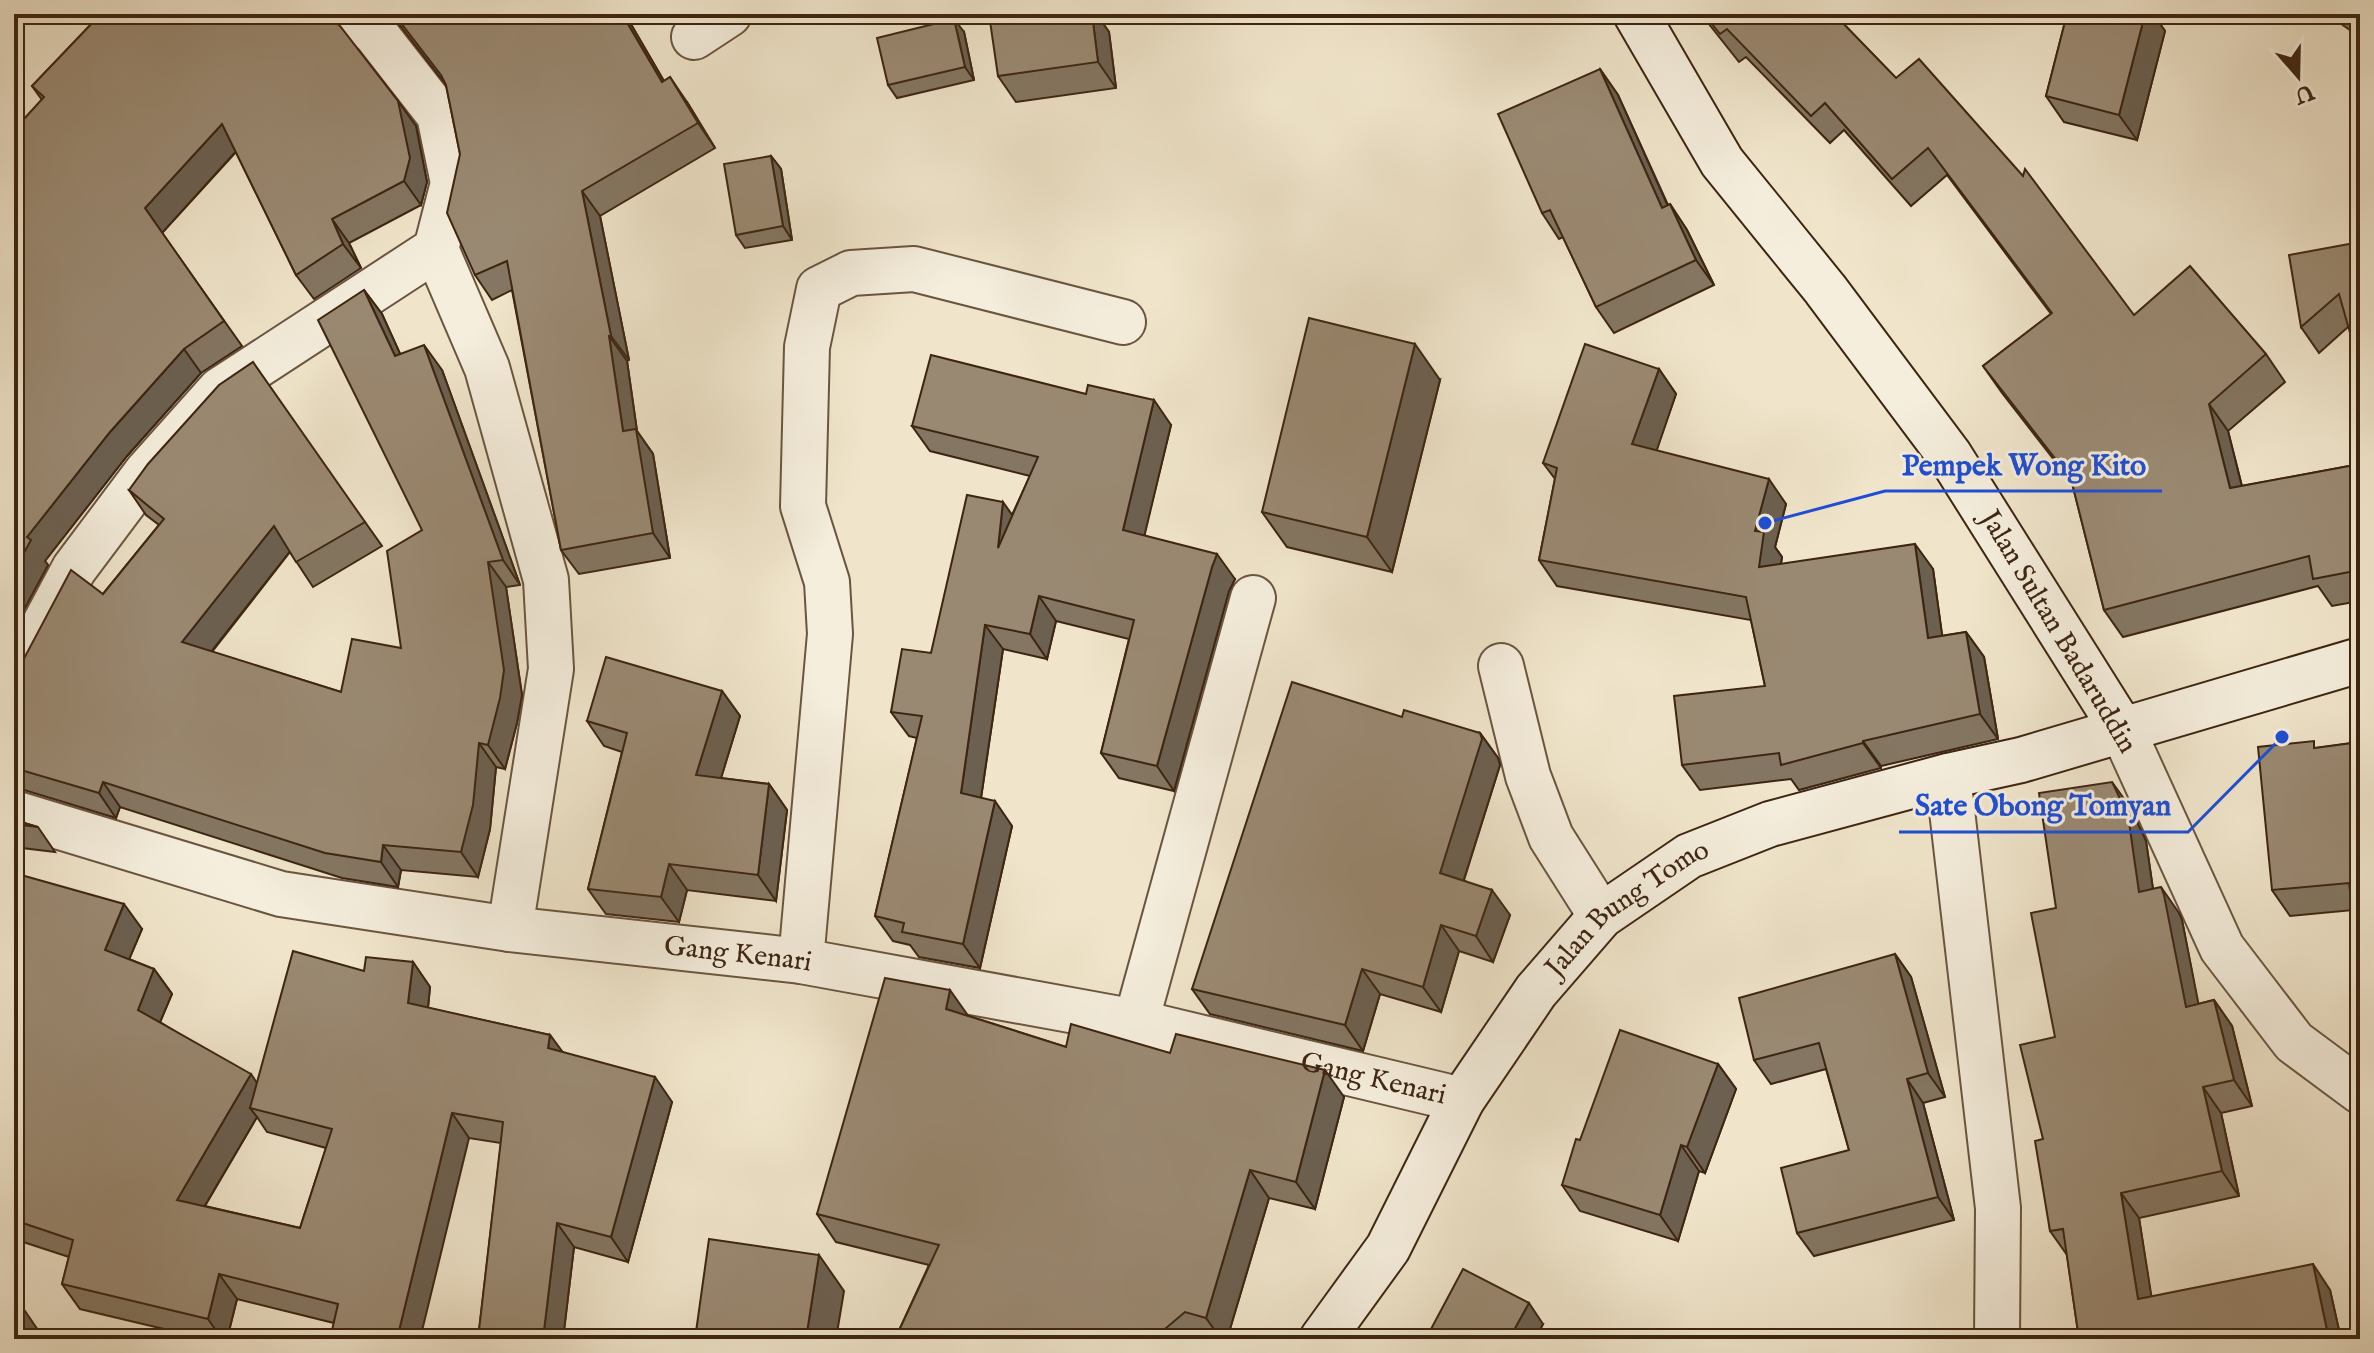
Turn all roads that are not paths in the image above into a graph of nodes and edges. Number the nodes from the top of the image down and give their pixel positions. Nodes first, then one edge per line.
1 (352, 14) edge
2 (1636, 14) edge
3 (436, 249) junction
4 (1123, 322) dead end
5 (1253, 598) dead end
6 (2360, 660) edge
7 (1501, 666) dead end
8 (14, 681) edge
9 (2123, 731) junction
10 (1948, 776) junction
11 (14, 813) edge
12 (1601, 916) junction
13 (510, 929) junction
14 (801, 961) junction
15 (1136, 1022) junction
16 (2360, 1091) edge
17 (1462, 1100) junction
18 (1322, 1339) edge
19 (1997, 1339) edge

1 - 3 street
2 - 9 street, Jalan Sultan Badaruddin
3 - 8 street
3 - 13 street
4 - 14 street
5 - 15 street
6 - 9 street, Jalan Bung Tomo
7 - 12 street
9 - 10 street, Jalan Bung Tomo
9 - 16 street, Jalan Sultan Badaruddin
10 - 12 street, Jalan Bung Tomo
10 - 19 street
11 - 13 street, Gang Kenari
12 - 17 street, Jalan Bung Tomo
13 - 14 street, Gang Kenari
14 - 15 street, Gang Kenari
15 - 17 street, Gang Kenari
17 - 18 street, Jalan Bung Tomo

